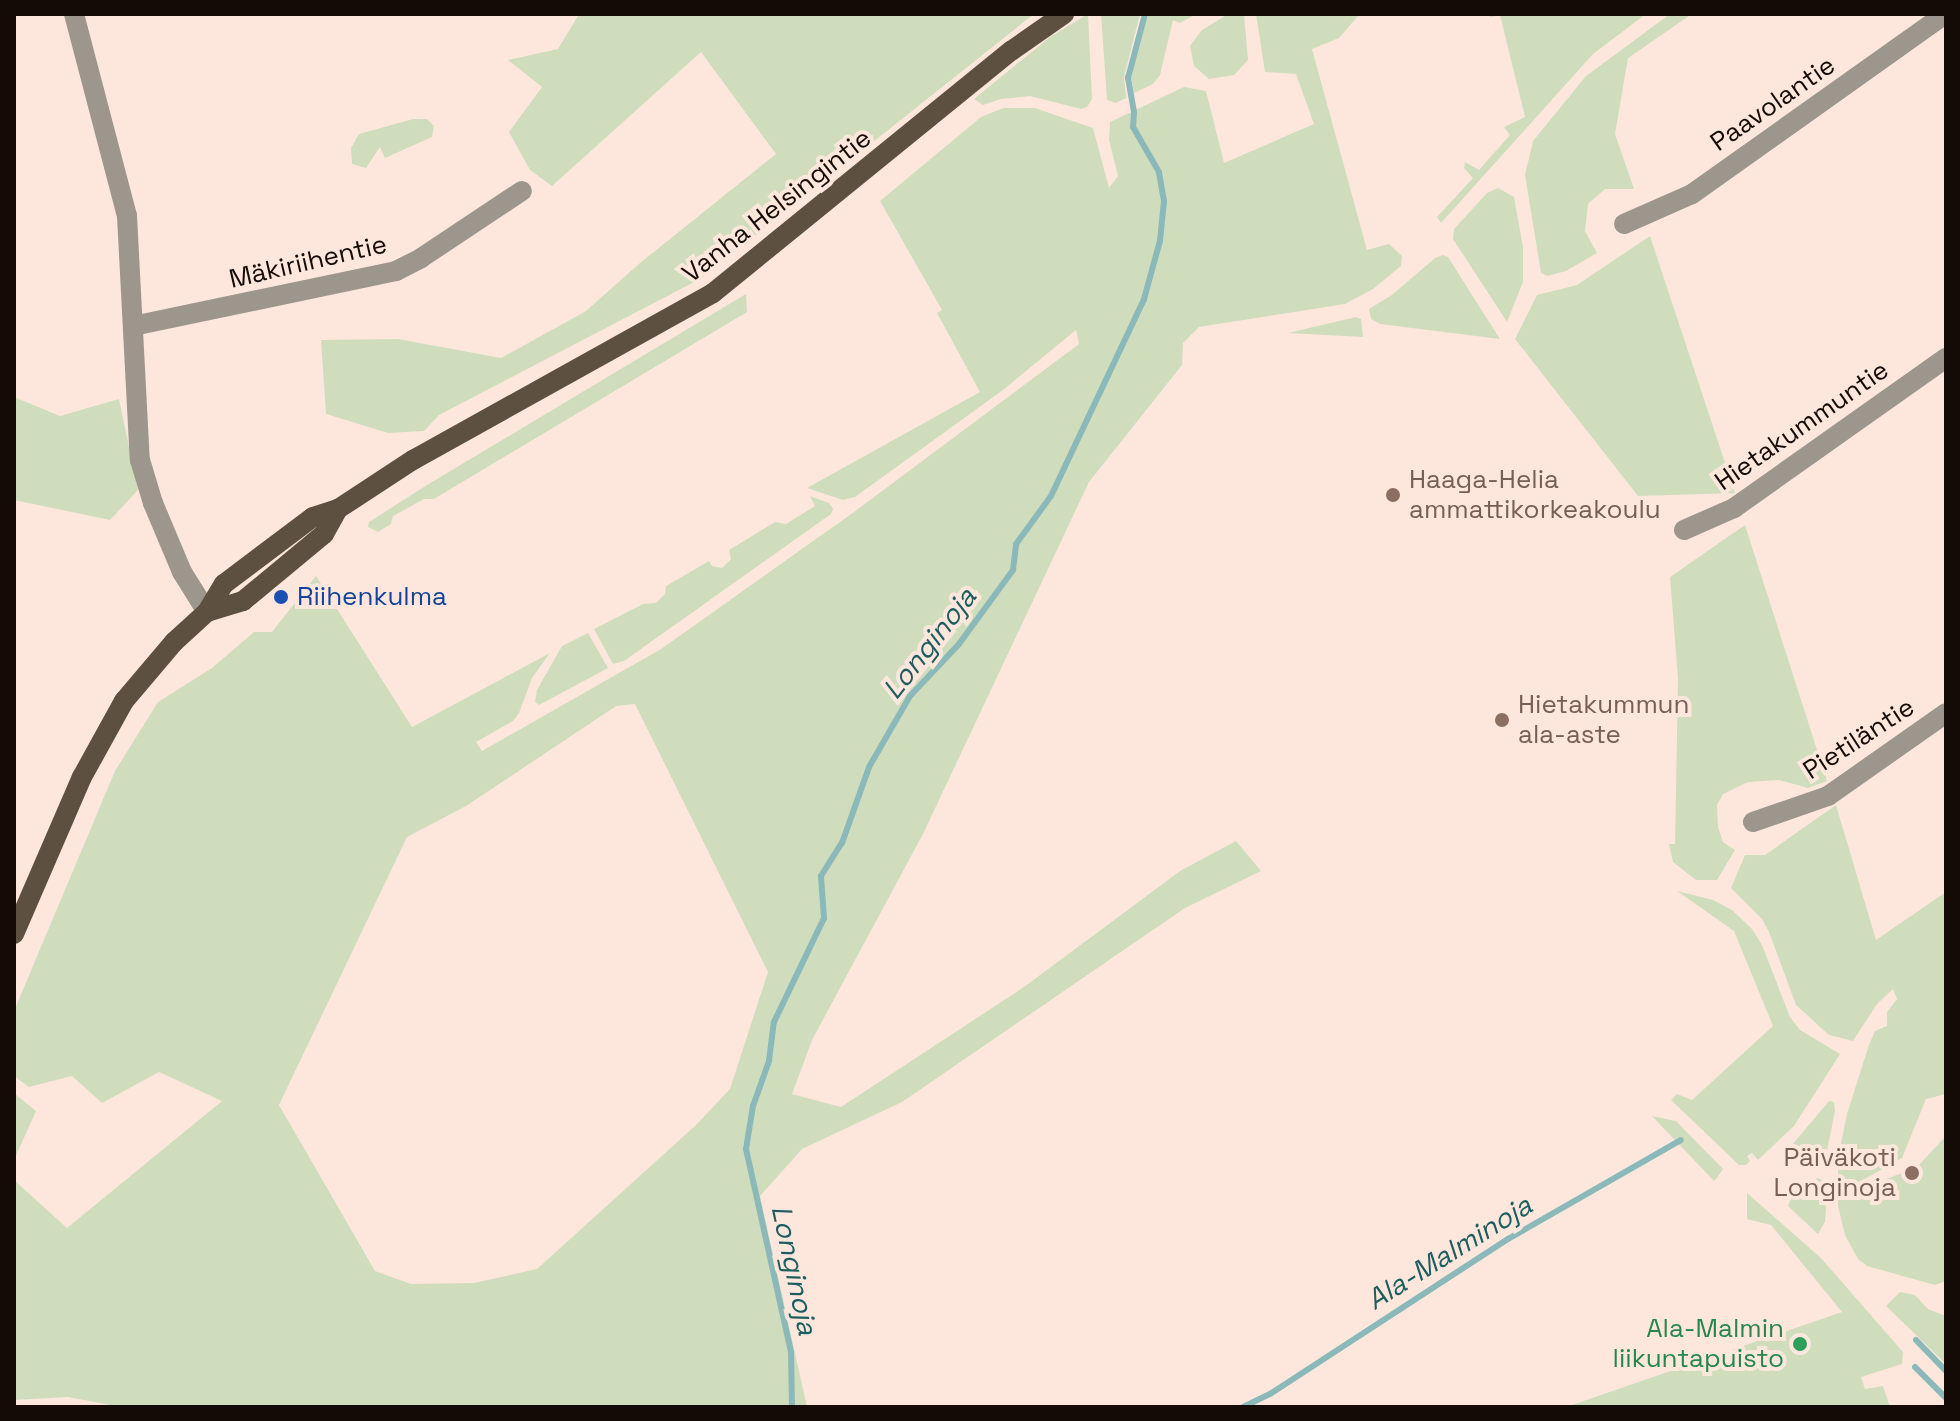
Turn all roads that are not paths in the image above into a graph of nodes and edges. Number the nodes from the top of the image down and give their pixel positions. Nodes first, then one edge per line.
1 (74, 14) edge
2 (1064, 14) edge
3 (1945, 14) edge
4 (522, 191) dead end
5 (1624, 224) dead end
6 (133, 326) junction
7 (1946, 358) edge
8 (1684, 530) dead end
9 (207, 612) junction
10 (1946, 713) edge
11 (1753, 822) dead end
12 (14, 934) edge

1 - 6 street
2 - 9 main road, Vanha Helsingintie
3 - 5 street, Paavolantie
4 - 6 street, Mäkiriihentie
6 - 9 street
7 - 8 street, Hietakummuntie
9 - 12 main road, Vanha Helsingintie
10 - 11 street, Pietiläntie

